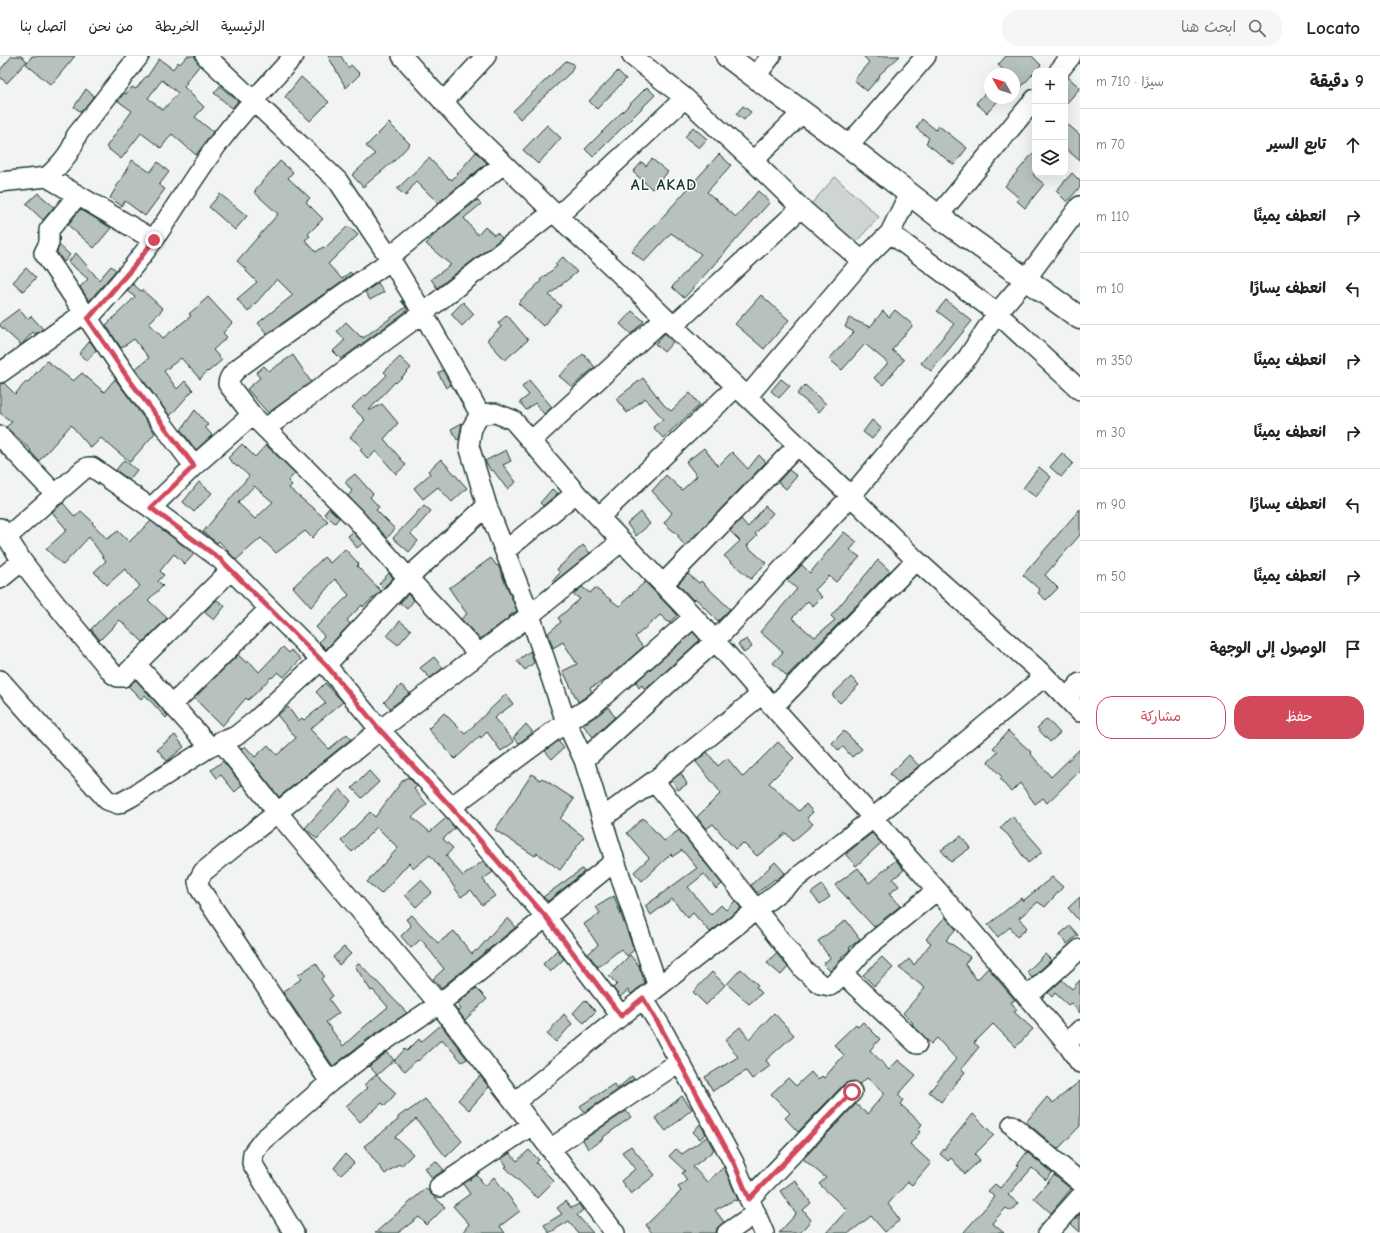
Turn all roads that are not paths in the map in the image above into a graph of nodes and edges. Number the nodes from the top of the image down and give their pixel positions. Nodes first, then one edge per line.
1 (139, 56) edge
2 (206, 56) edge
3 (294, 56) edge
4 (402, 56) edge
5 (486, 56) edge
6 (632, 56) edge
7 (727, 56) edge
8 (771, 56) edge
9 (926, 56) edge
10 (1071, 56) edge
11 (1080, 65) edge
12 (1061, 68) edge
13 (755, 77) junction
14 (684, 98) junction
15 (253, 100) junction
16 (443, 102) junction
17 (1032, 103) edge
18 (803, 112) junction
19 (848, 146) junction
20 (753, 161) junction
21 (503, 164) junction
22 (47, 177) junction
23 (0, 182) edge
24 (909, 194) junction
25 (78, 195) junction
26 (1080, 206) edge
27 (801, 208) junction
28 (556, 214) junction
29 (938, 216) junction
30 (890, 233) junction
31 (154, 240) junction
32 (390, 258) junction
33 (862, 262) junction
34 (1026, 279) junction
35 (423, 313) junction
36 (997, 313) junction
37 (86, 316) junction
38 (1080, 318) edge
39 (669, 322) junction
40 (0, 373) edge
41 (1080, 390) edge
42 (741, 392) junction
43 (480, 414) junction
44 (252, 415) junction
45 (266, 428) junction
46 (0, 436) edge
47 (531, 441) junction
48 (798, 445) junction
49 (194, 466) junction
50 (576, 493) junction
51 (56, 495) junction
52 (851, 496) junction
53 (487, 506) junction
54 (151, 508) junction
55 (599, 517) junction
56 (4, 533) edge
57 (622, 541) junction
58 (505, 551) junction
59 (916, 560) junction
60 (22, 561) junction
61 (231, 570) junction
62 (408, 578) junction
63 (0, 579) edge
64 (663, 584) junction
65 (269, 608) junction
66 (530, 615) junction
67 (694, 617) junction
68 (715, 641) junction
69 (479, 654) junction
70 (323, 662) junction
71 (136, 664) junction
72 (1045, 676) junction
73 (0, 680) edge
74 (1080, 683) edge
75 (767, 701) junction
76 (172, 705) junction
77 (1074, 705) edge
78 (566, 722) junction
79 (380, 730) junction
80 (216, 744) junction
81 (584, 760) junction
82 (654, 781) junction
83 (451, 807) junction
84 (277, 812) junction
85 (602, 818) junction
86 (873, 818) junction
87 (615, 861) junction
88 (937, 890) junction
89 (756, 909) junction
90 (546, 917) junction
91 (1080, 949) edge
92 (843, 974) junction
93 (658, 987) junction
94 (1027, 997) junction
95 (643, 998) junction
96 (439, 1004) junction
97 (621, 1016) junction
98 (1080, 1030) edge
99 (917, 1044) dead end
100 (1067, 1044) junction
101 (679, 1062) junction
102 (1080, 1063) edge
103 (330, 1082) junction
104 (852, 1092) dead end
105 (515, 1102) junction
106 (532, 1125) junction
107 (1012, 1125) dead end
108 (550, 1149) junction
109 (1080, 1182) edge
110 (439, 1187) dead end
111 (1080, 1197) edge
112 (752, 1206) junction
113 (294, 1233) edge
114 (615, 1233) edge
115 (727, 1233) edge
116 (764, 1233) edge
117 (1048, 1233) edge

1 - 22 street
2 - 15 street
3 - 15 street
4 - 16 street
5 - 16 street
6 - 14 street
7 - 13 main road
8 - 13 street
9 - 19 street
10 - 11 street
10 - 12 street
13 - 18 main road
14 - 20 street
14 - 28 street
15 - 31 street
15 - 32 street
16 - 21 street
17 - 29 street
18 - 19 main road
18 - 20 street
19 - 24 main road
20 - 27 street
21 - 28 street
21 - 32 street
22 - 23 street
22 - 25 street
24 - 29 main road
24 - 30 street
25 - 31 street
25 - 37 street
26 - 34 street
27 - 33 street
27 - 39 street
28 - 35 street
28 - 39 street
29 - 34 main road
30 - 33 street
30 - 36 street
31 - 37 street
32 - 35 street
32 - 44 street
33 - 42 street
34 - 36 street
34 - 38 main road
35 - 43 street
35 - 45 street
36 - 41 street
36 - 52 street
37 - 40 street
37 - 49 street
39 - 42 street
39 - 47 street
42 - 48 street
42 - 55 street
43 - 47 street
43 - 53 street
44 - 45 street
44 - 49 street
45 - 62 street
46 - 51 street
47 - 50 street
48 - 52 street
48 - 64 street
49 - 54 street
50 - 55 street
50 - 58 street
51 - 54 street
51 - 56 street
52 - 59 street
52 - 68 street
53 - 58 street
53 - 62 street
54 - 61 street
55 - 57 street
56 - 60 street
57 - 64 street
57 - 66 street
58 - 66 street
59 - 72 street
59 - 75 street
60 - 63 street
60 - 71 street
61 - 65 street
61 - 71 street
62 - 69 street
62 - 70 street
64 - 67 street
65 - 70 street
65 - 76 street
66 - 69 street
66 - 78 street
67 - 68 street
67 - 78 street
68 - 75 street
68 - 81 street
69 - 79 street
70 - 79 street
70 - 80 street
71 - 76 street
72 - 77 street
72 - 86 street
73 - 80 street
74 - 77 street
75 - 82 street
75 - 86 street
76 - 80 street
78 - 81 street
78 - 83 street
79 - 83 street
79 - 84 street
80 - 84 street
81 - 85 street
82 - 85 street
82 - 89 street
83 - 90 street
84 - 96 street
84 - 103 street
85 - 87 street
86 - 88 street
86 - 89 street
87 - 90 street
87 - 93 street
88 - 92 street
88 - 94 street
89 - 92 street
89 - 93 street
90 - 96 street
90 - 97 street
91 - 94 street
92 - 99 street
93 - 95 street
94 - 100 street
95 - 97 street
95 - 101 street
96 - 103 street
96 - 105 street
97 - 105 street
98 - 100 street
100 - 102 street
101 - 108 street
101 - 112 street
103 - 113 street
104 - 112 street
105 - 106 street
106 - 108 street
106 - 110 street
107 - 109 street
108 - 114 street
111 - 117 street
112 - 115 street
112 - 116 street

